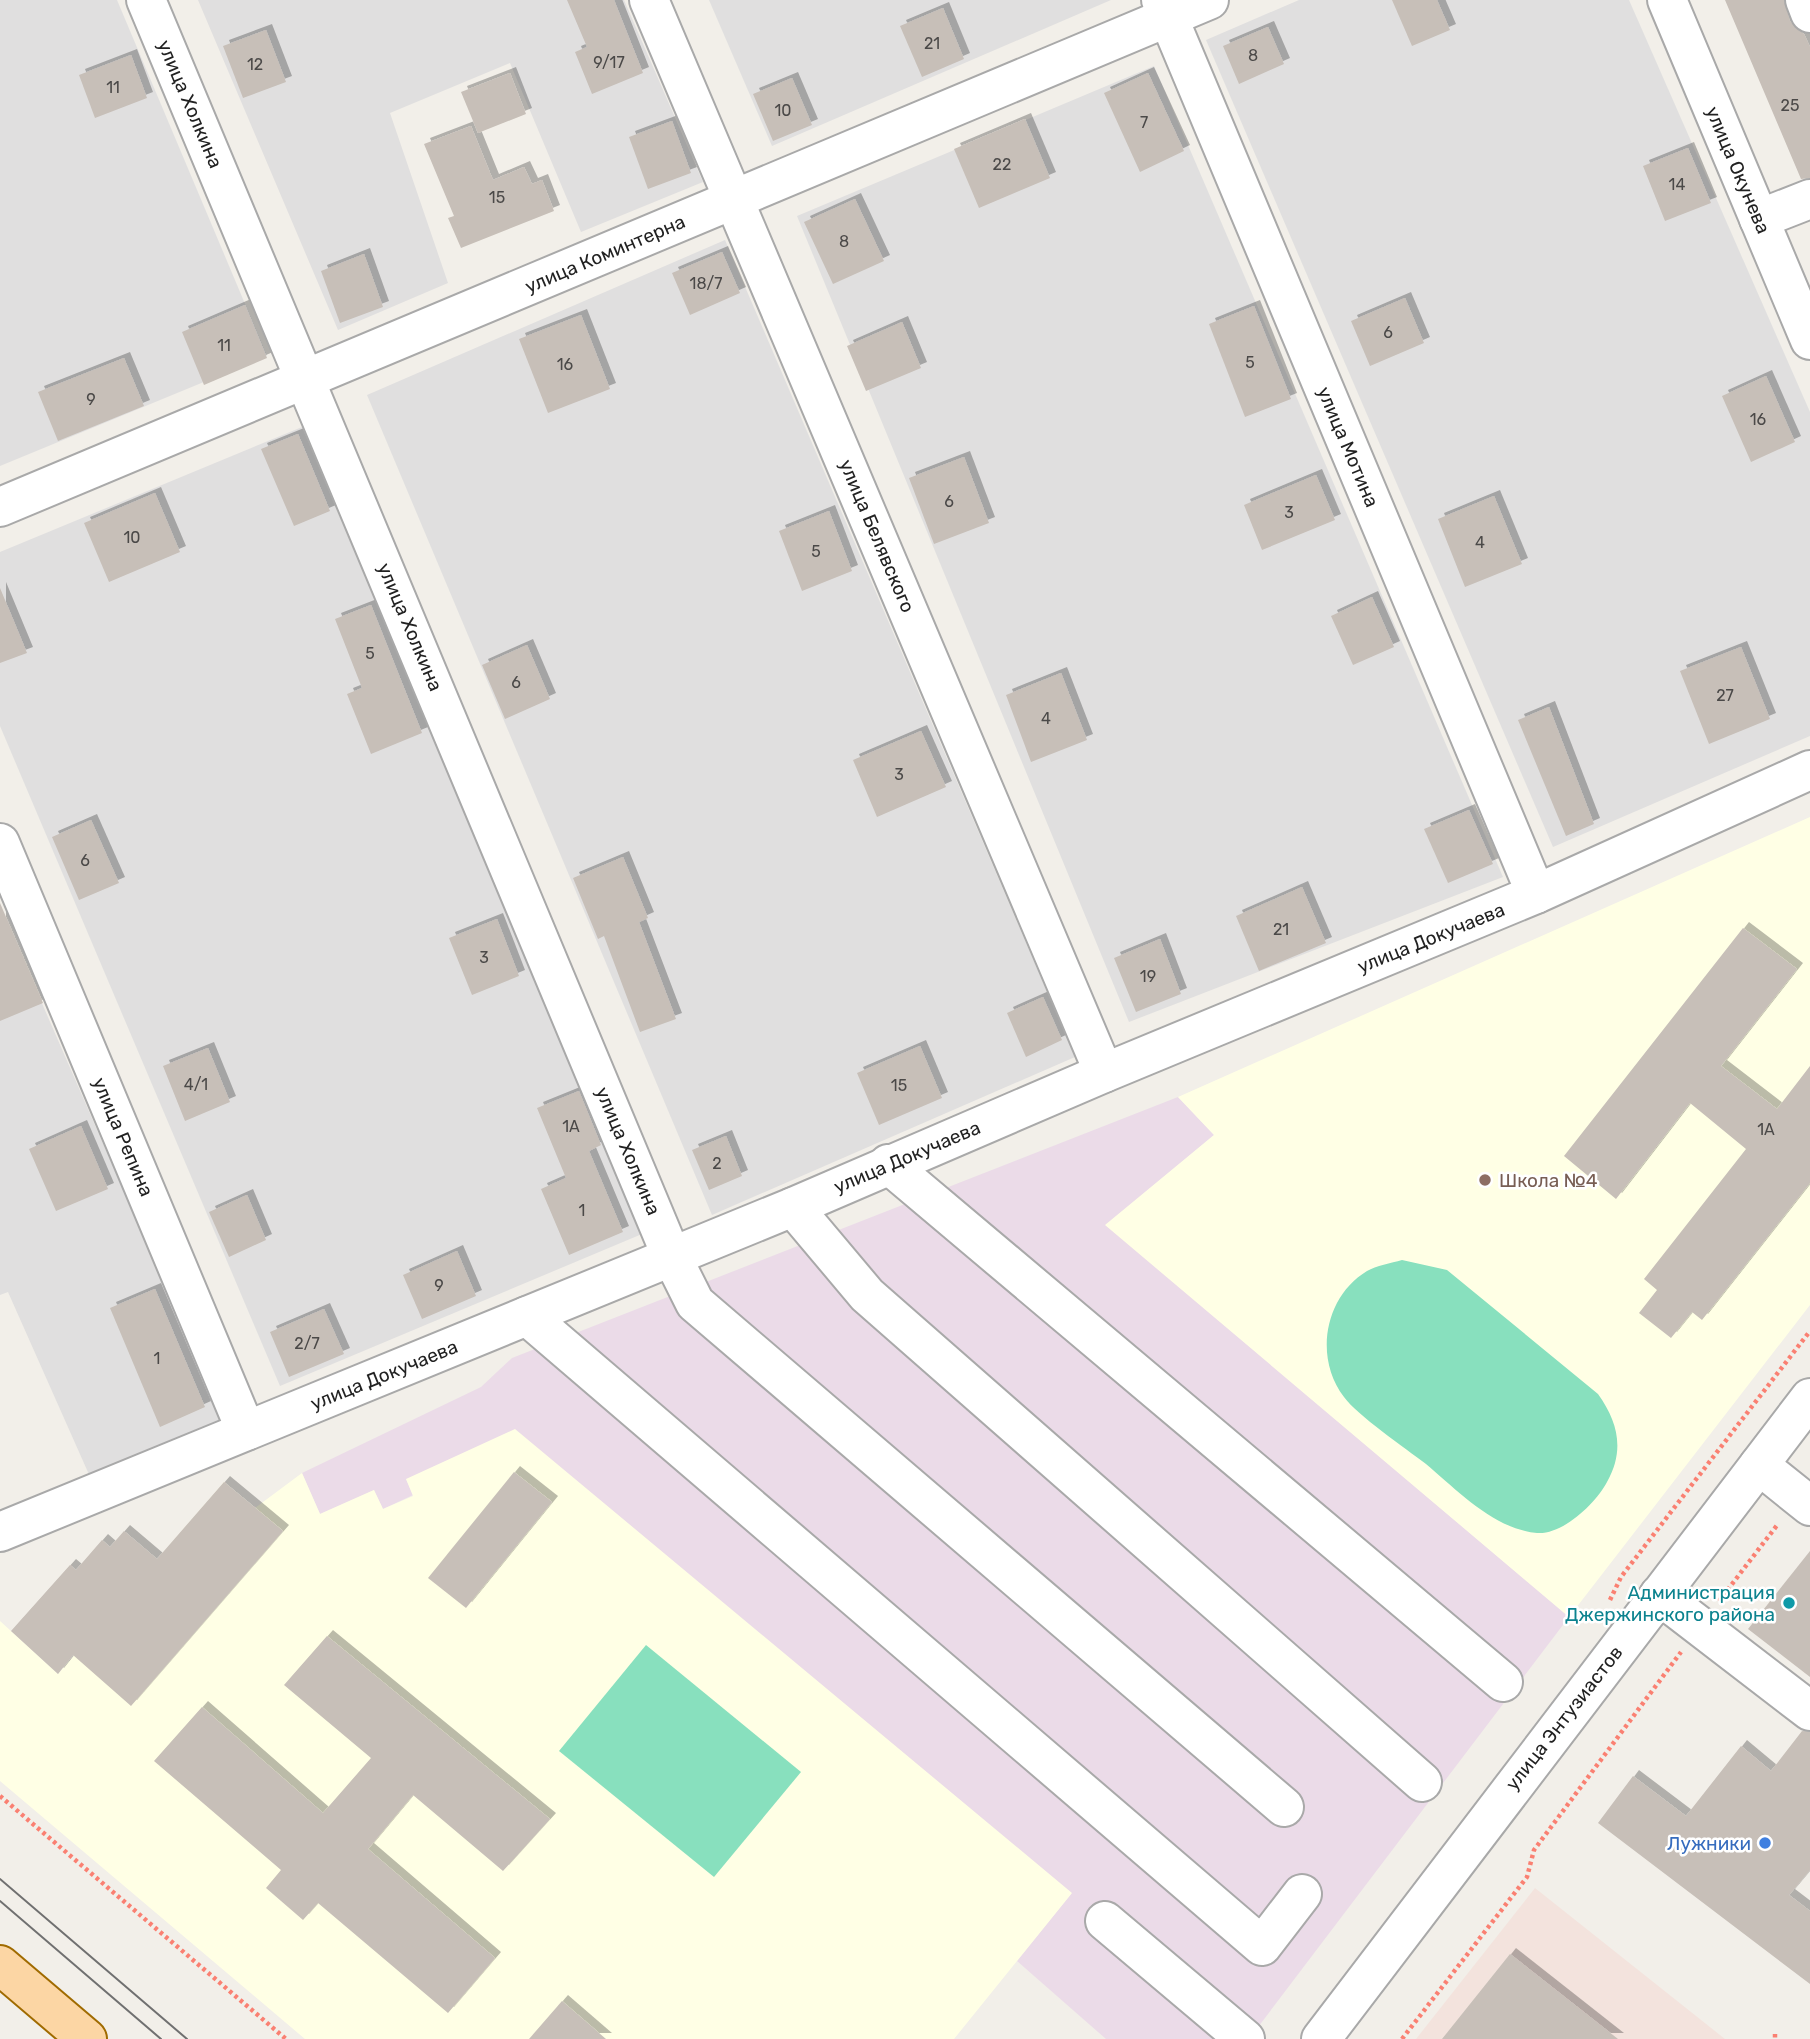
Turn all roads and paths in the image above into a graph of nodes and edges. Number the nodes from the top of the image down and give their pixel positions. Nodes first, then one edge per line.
1 (146, 0) edge
2 (649, 0) edge
3 (1209, 0) edge
4 (1667, 0) edge
5 (1805, 0) edge
6 (1165, 9) edge
7 (1810, 13) edge
8 (1810, 199) edge
9 (735, 200) junction
10 (1759, 219) junction
11 (1810, 340) edge
12 (307, 380) junction
13 (0, 507) edge
14 (1810, 770) edge
15 (0, 843) edge
16 (1536, 894) junction
17 (1104, 1073) junction
18 (888, 1164) junction
19 (793, 1207) junction
20 (671, 1255) junction
21 (527, 1316) junction
22 (1808, 1406) edge
23 (246, 1431) junction
24 (1759, 1465) junction
25 (1804, 1501) edge
26 (0, 1532) edge
27 (1659, 1595) junction
28 (1700, 1626) junction
29 (1503, 1682) dead end
30 (1810, 1711) edge
31 (1422, 1782) dead end
32 (0, 1796) edge
33 (1284, 1807) dead end
34 (1302, 1894) dead end
35 (1105, 1921) dead end
36 (0, 1965) edge
37 (87, 2039) edge
38 (286, 2039) edge
39 (1245, 2039) edge
40 (1321, 2039) edge
41 (1402, 2039) edge

1 - 12 street, улица Холкина
2 - 9 street, улица Белявского
3 - 6 street, улица Коминтерна
4 - 10 street, улица Окунева
5 - 7 street
6 - 9 street, улица Коминтерна
6 - 16 street, улица Мотина
8 - 10 street
9 - 12 street, улица Коминтерна
9 - 17 street, улица Белявского
10 - 11 street, улица Окунева
12 - 13 street, улица Коминтерна
12 - 20 street, улица Холкина
14 - 16 street, улица Докучаева
15 - 23 street, улица Репина
16 - 17 street, улица Докучаева
17 - 18 street, улица Докучаева
18 - 19 street, улица Докучаева
18 - 29 street
19 - 20 street, улица Докучаева
19 - 31 street
20 - 21 street, улица Докучаева
20 - 33 street, улица Холкина
21 - 23 street, улица Докучаева
21 - 34 street
22 - 24 street, улица Энтузиастов
23 - 26 street, улица Докучаева
24 - 25 street
24 - 27 street, улица Энтузиастов
25 - 28 path
27 - 28 street
27 - 40 street, улица Энтузиастов
28 - 30 street
28 - 41 path
32 - 38 path
35 - 39 street
36 - 37 main road

